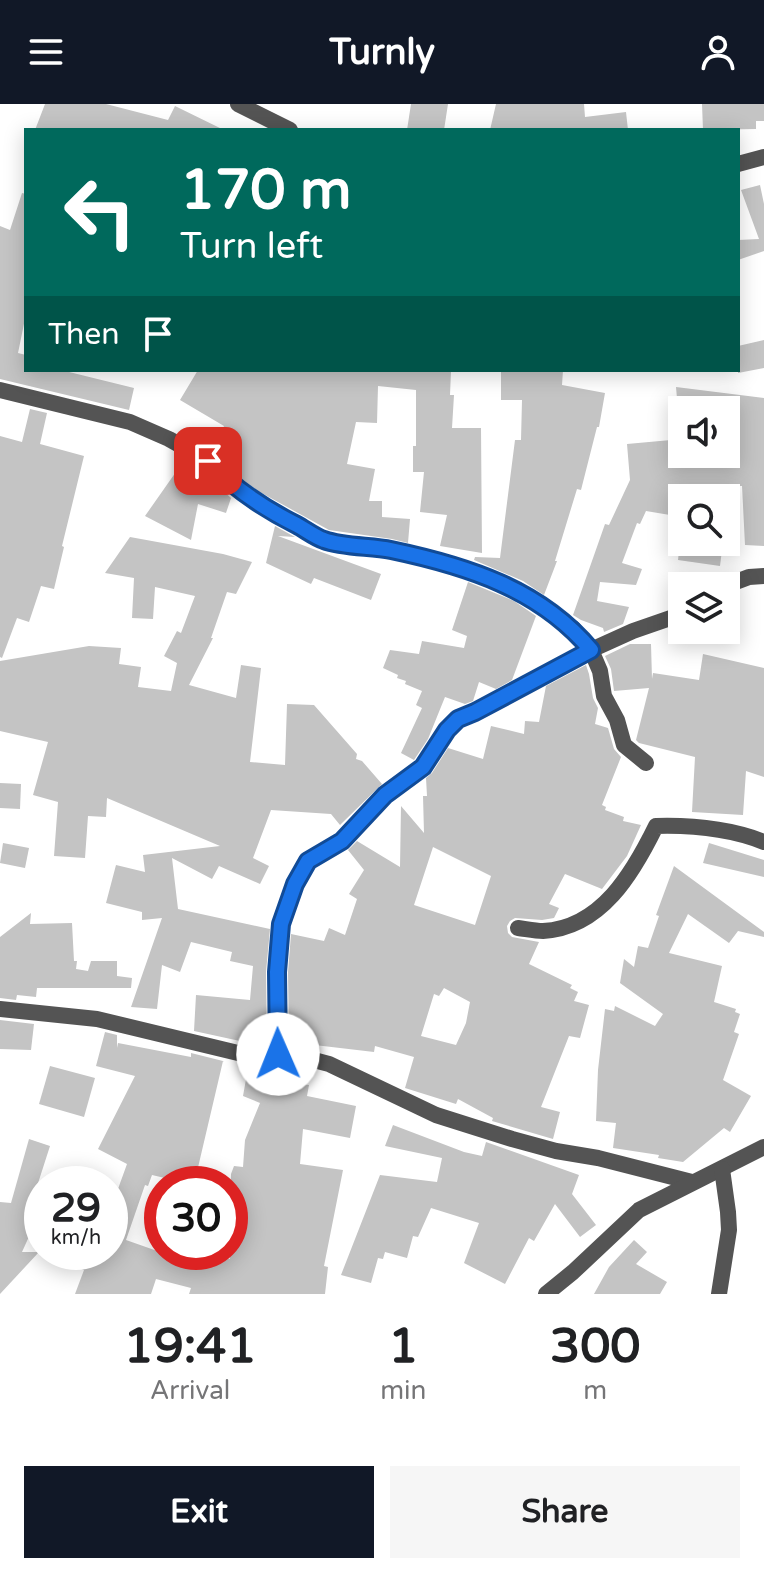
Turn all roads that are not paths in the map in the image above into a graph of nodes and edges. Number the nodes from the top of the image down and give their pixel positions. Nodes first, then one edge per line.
1 (238, 104) edge
2 (286, 128) edge
3 (764, 157) edge
4 (740, 163) edge
5 (0, 390) edge
6 (764, 576) edge
7 (740, 580) edge
8 (668, 619) edge
9 (591, 650) junction
10 (646, 763) dead end
11 (764, 842) edge
12 (518, 928) dead end
13 (0, 1009) edge
14 (278, 1054) junction
15 (764, 1147) edge
16 (722, 1169) junction
17 (692, 1182) junction
18 (546, 1294) edge
19 (719, 1294) edge

1 - 2 street
3 - 4 street
5 - 9 street
6 - 7 street
8 - 9 street
9 - 10 street
9 - 14 street
11 - 12 street
13 - 14 street
14 - 17 street
15 - 16 street
16 - 17 street
16 - 19 street
17 - 18 street

